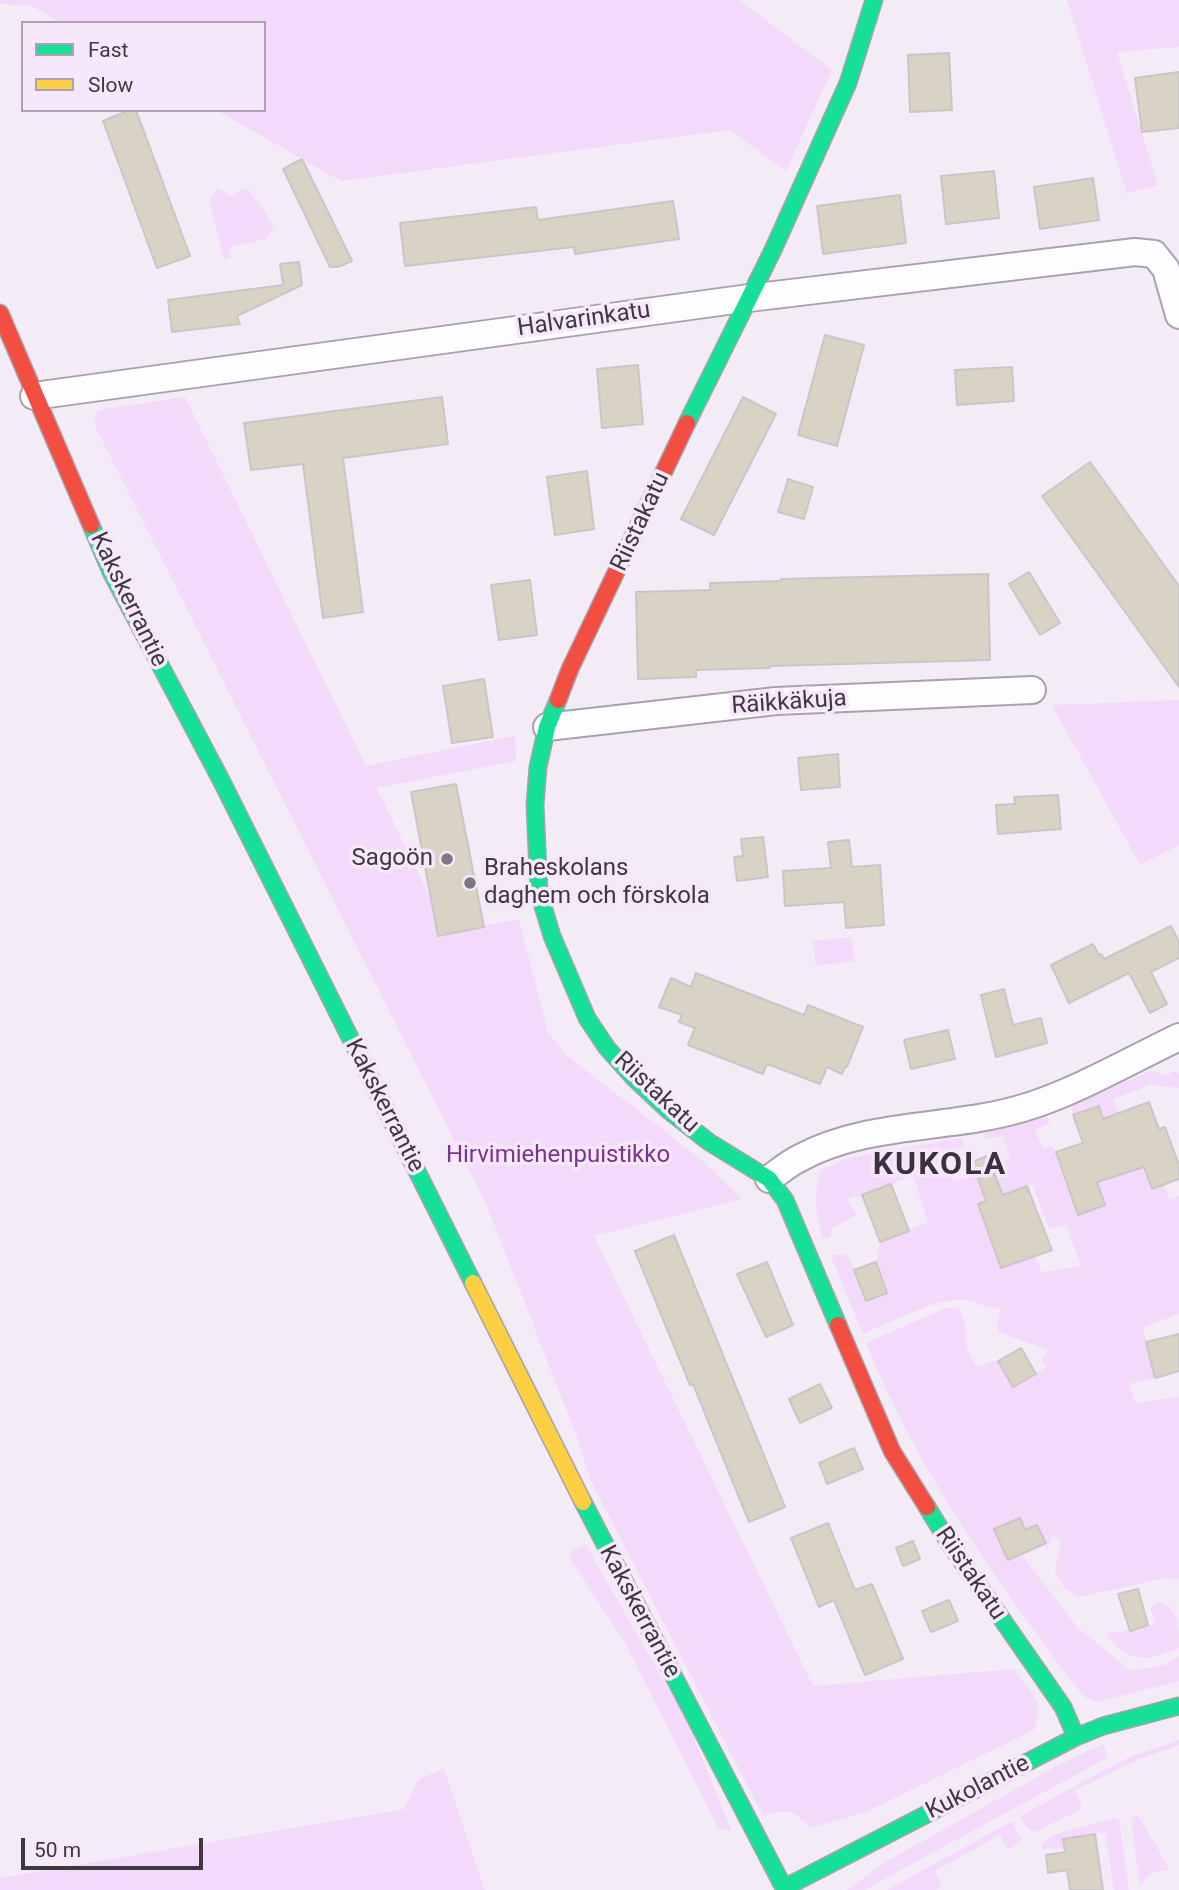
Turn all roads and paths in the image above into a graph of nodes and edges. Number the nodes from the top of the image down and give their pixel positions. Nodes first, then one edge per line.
1 (874, 0) edge
2 (749, 298) junction
3 (0, 313) edge
4 (1179, 315) edge
5 (34, 396) junction
6 (1032, 690) dead end
7 (547, 727) junction
8 (1179, 1037) edge
9 (769, 1179) junction
10 (1179, 1706) edge
11 (1076, 1737) junction
12 (784, 1889) edge

1 - 2 street, Riistakatu
2 - 4 street, Halvarinkatu
2 - 5 street, Halvarinkatu
2 - 7 street, Riistakatu
3 - 5 street, Kakskerrantie
5 - 12 street, Kakskerrantie
6 - 7 street, Räikkäkuja
7 - 9 street, Riistakatu
8 - 9 street
9 - 11 street, Riistakatu
10 - 11 street, Kukolantie
11 - 12 street, Kukolantie

